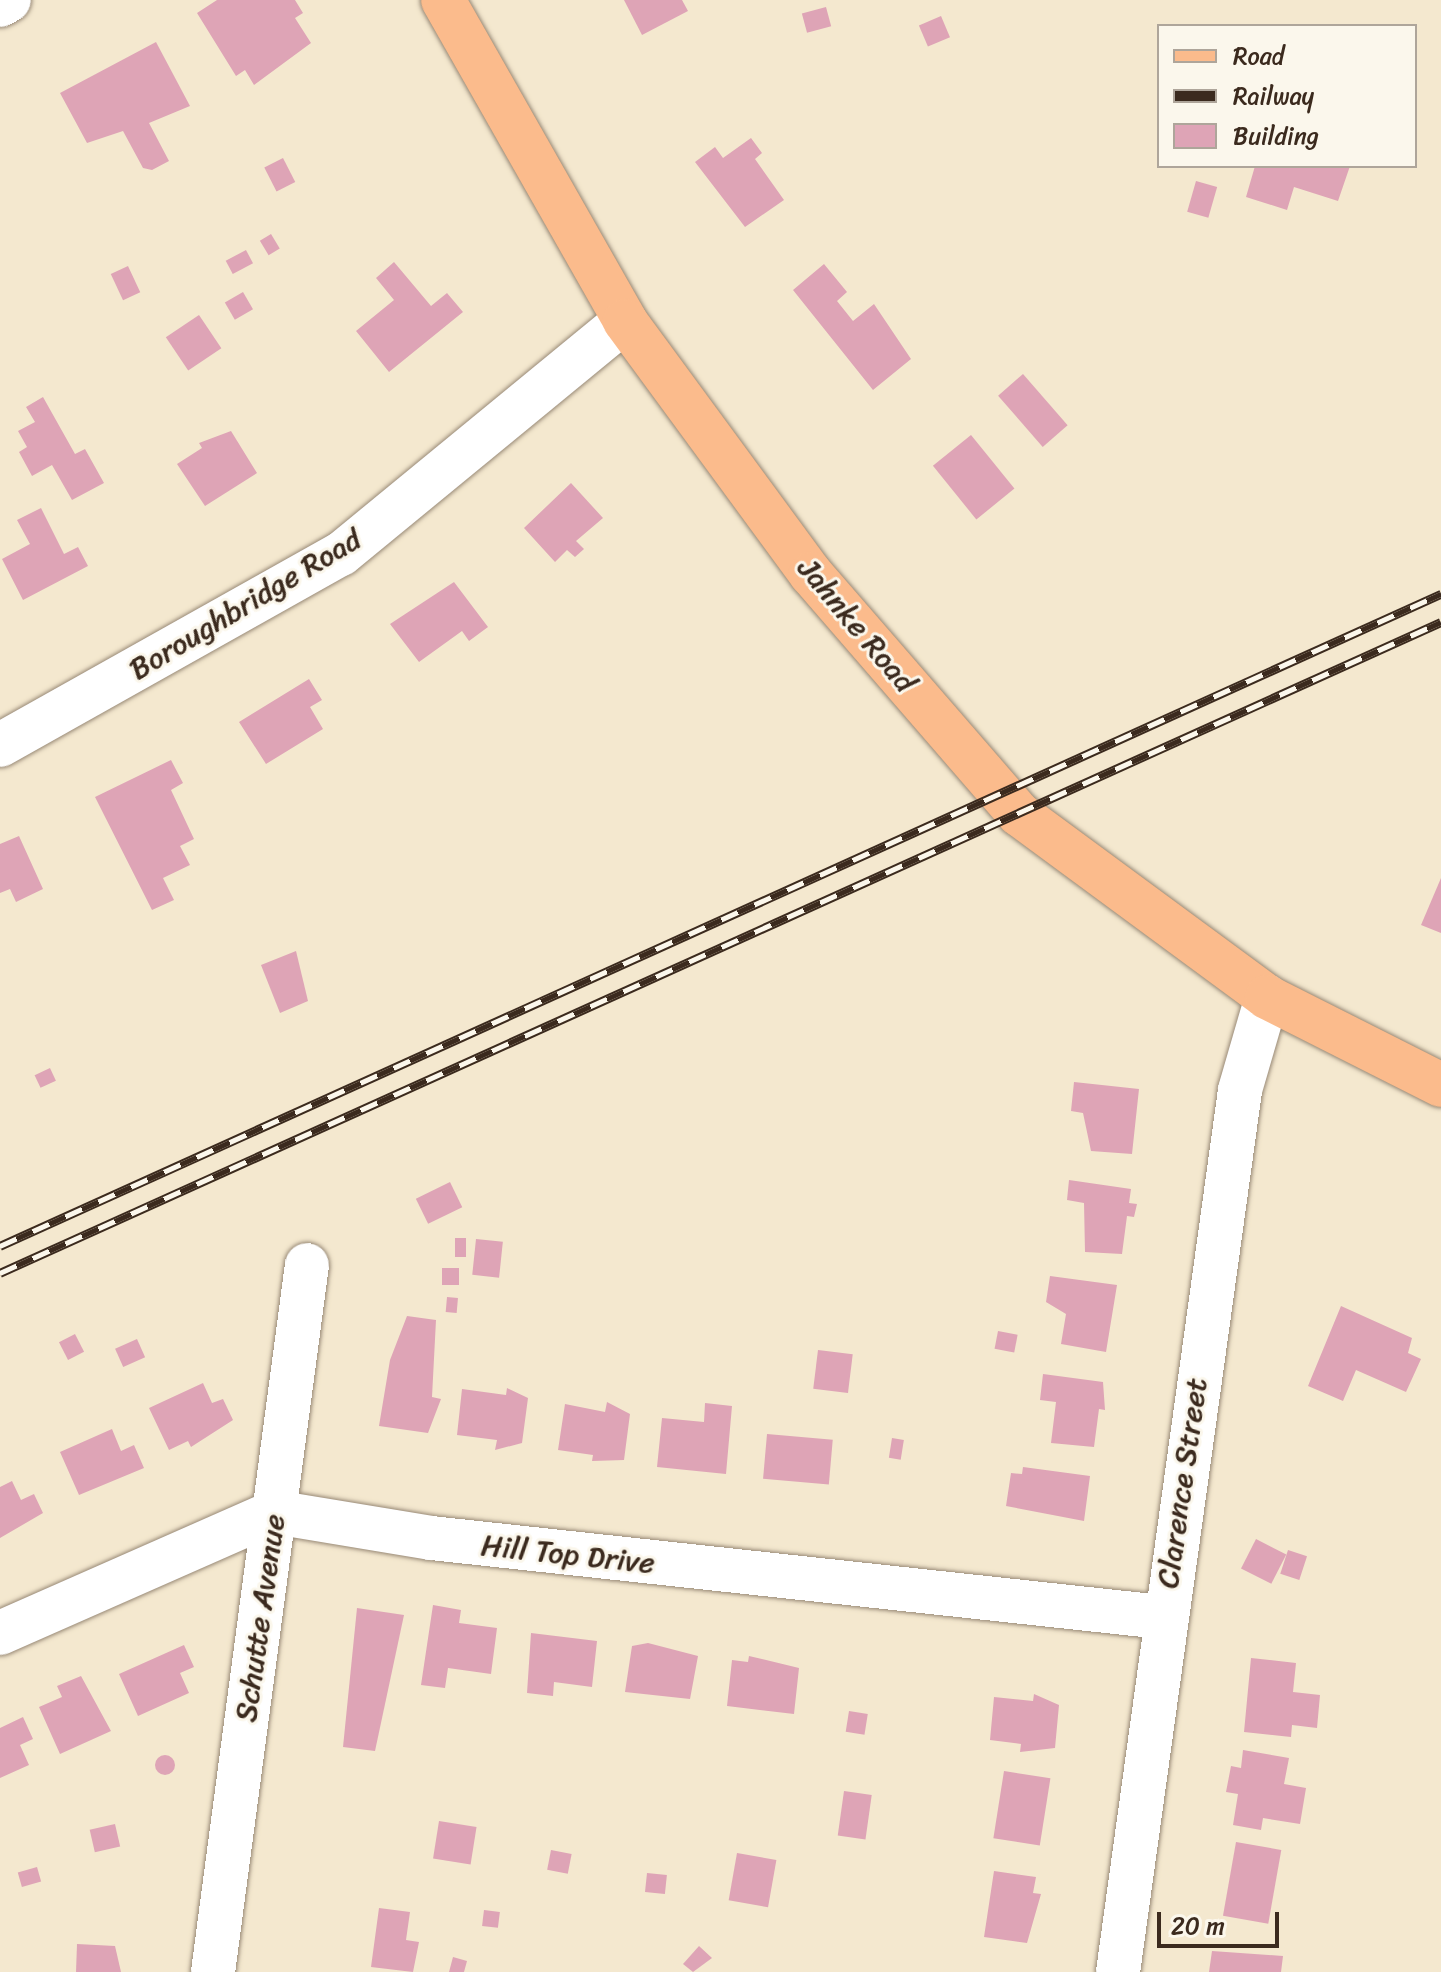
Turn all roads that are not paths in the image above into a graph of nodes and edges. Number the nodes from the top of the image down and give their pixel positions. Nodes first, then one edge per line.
1 (9, 0) edge
2 (443, 0) edge
3 (0, 5) edge
4 (625, 321) junction
5 (0, 745) edge
6 (1267, 997) junction
7 (1441, 1085) edge
8 (307, 1265) dead end
9 (274, 1512) junction
10 (1162, 1617) junction
11 (0, 1633) edge
12 (213, 1972) edge
13 (1118, 1972) edge

1 - 3 street
2 - 4 main road, Jahnke Road
4 - 5 street, Boroughbridge Road
4 - 6 main road, Jahnke Road
6 - 7 main road, Jahnke Road
6 - 10 street, Clarence Street
8 - 9 street, Schutte Avenue
9 - 10 street, Hill Top Drive
9 - 11 street
9 - 12 street, Schutte Avenue
10 - 13 street, Clarence Street

